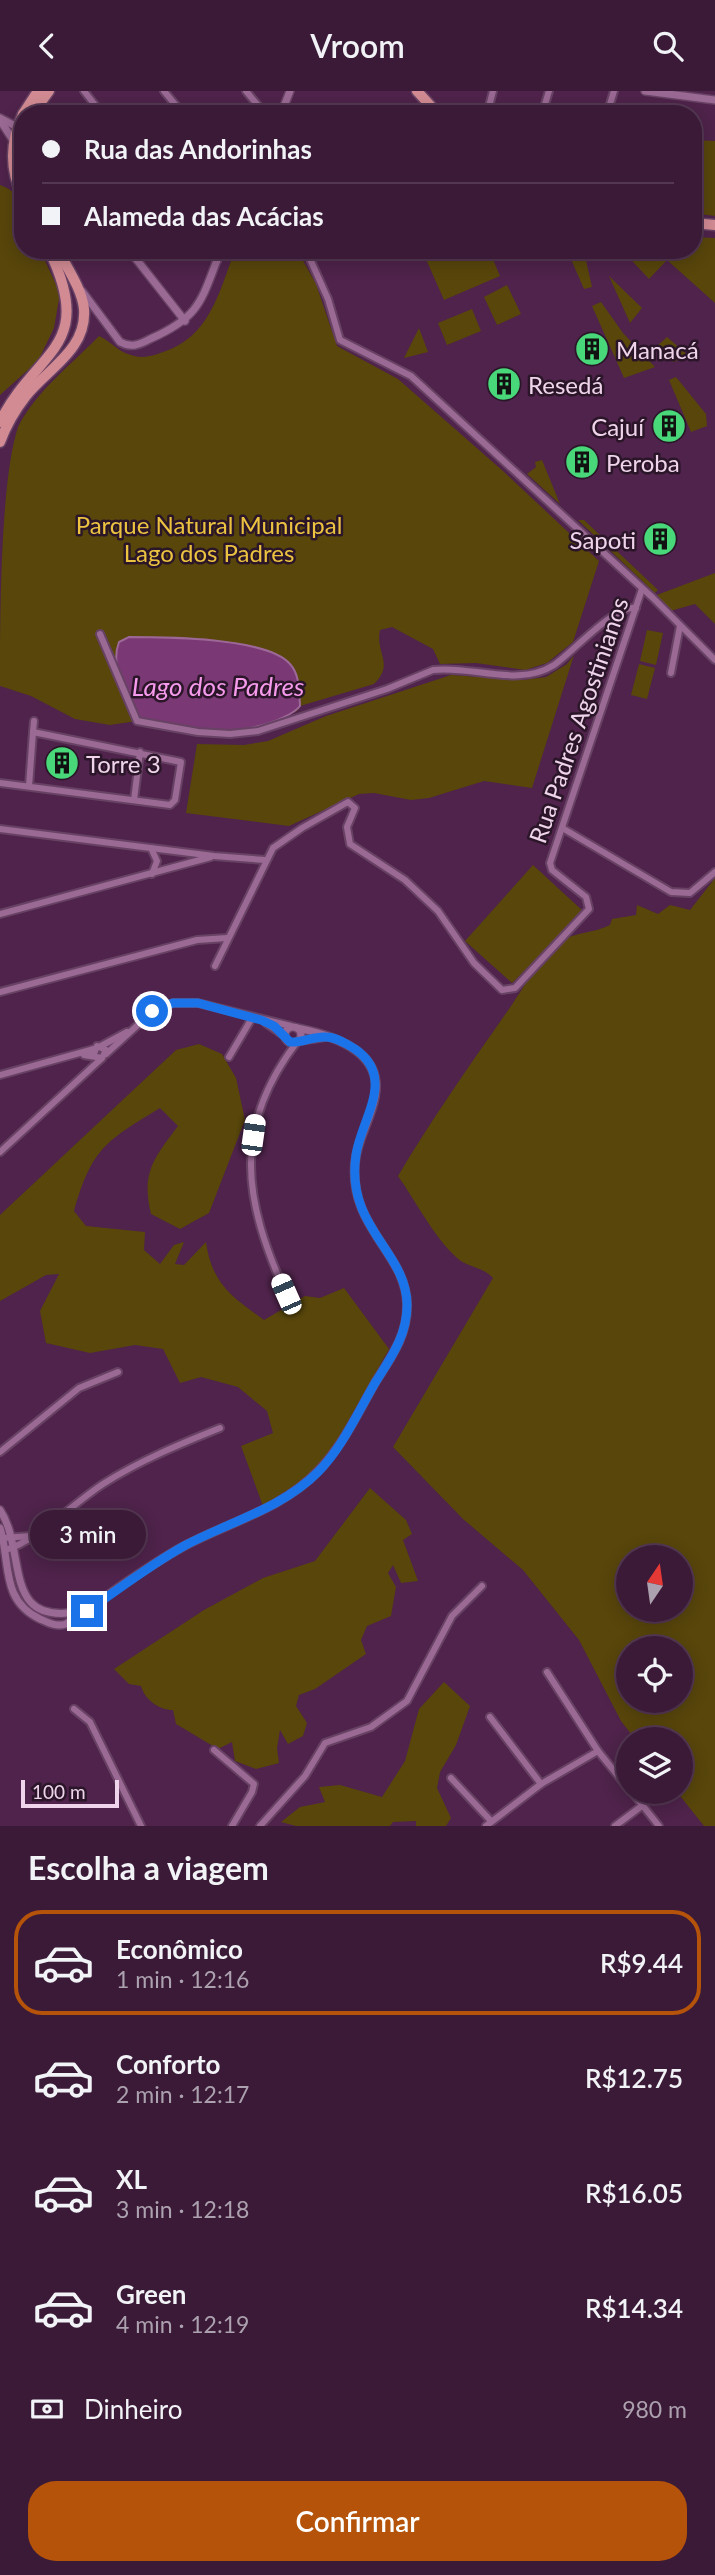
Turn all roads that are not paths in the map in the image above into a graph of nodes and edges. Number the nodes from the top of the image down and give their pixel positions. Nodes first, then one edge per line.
1 (84, 91) edge
2 (164, 91) edge
3 (246, 91) edge
4 (417, 91) edge
5 (645, 91) edge
6 (680, 93) edge
7 (715, 100) edge
8 (95, 105) edge
9 (176, 105) edge
10 (258, 105) edge
11 (430, 105) edge
12 (0, 119) edge
13 (14, 137) edge
14 (53, 259) edge
15 (62, 259) edge
16 (136, 259) edge
17 (310, 259) edge
18 (217, 261) edge
19 (74, 282) junction
20 (66, 313) junction
21 (85, 315) junction
22 (103, 320) junction
23 (185, 321) junction
24 (65, 325) junction
25 (0, 422) edge
26 (0, 442) edge
27 (642, 589) junction
28 (636, 608) junction
29 (680, 626) junction
30 (100, 634) dead end
31 (715, 660) edge
32 (671, 673) dead end
33 (34, 722) dead end
34 (33, 732) junction
35 (141, 752) junction
36 (180, 759) junction
37 (189, 761) dead end
38 (0, 783) edge
39 (29, 786) junction
40 (134, 800) junction
41 (0, 829) edge
42 (564, 829) junction
43 (151, 848) junction
44 (214, 856) junction
45 (265, 860) junction
46 (715, 872) edge
47 (152, 874) junction
48 (0, 914) edge
49 (227, 937) junction
50 (215, 967) dead end
51 (0, 992) edge
52 (253, 1018) junction
53 (261, 1020) junction
54 (294, 1027) junction
55 (285, 1037) junction
56 (329, 1037) junction
57 (297, 1042) junction
58 (99, 1053) junction
59 (229, 1057) dead end
60 (284, 1057) junction
61 (0, 1075) edge
62 (0, 1152) edge
63 (286, 1294) dead end
64 (118, 1372) dead end
65 (220, 1428) dead end
66 (0, 1451) edge
67 (0, 1510) edge
68 (0, 1528) edge
69 (31, 1536) junction
70 (12, 1537) junction
71 (3, 1538) junction
72 (14, 1548) junction
73 (5, 1550) junction
74 (482, 1587) dead end
75 (87, 1611) junction
76 (64, 1615) junction
77 (66, 1624) junction
78 (547, 1672) dead end
79 (74, 1709) dead end
80 (490, 1717) dead end
81 (214, 1750) dead end
82 (598, 1751) junction
83 (616, 1773) edge
84 (451, 1778) dead end
85 (541, 1784) junction
86 (643, 1805) joint
87 (488, 1823) edge
88 (141, 1826) edge
89 (232, 1826) edge
90 (260, 1826) edge
91 (615, 1826) edge
92 (659, 1826) edge

1 - 8 street
2 - 9 street
3 - 10 street
4 - 11 main road
5 - 6 street
6 - 7 street
12 - 13 street
14 - 20 main road
15 - 19 main road
16 - 23 street
17 - 27 street
18 - 23 street
19 - 21 main road
19 - 22 street
20 - 21 main road
20 - 24 main road
21 - 22 street
21 - 24 main road
21 - 26 main road
22 - 23 street
24 - 25 main road
27 - 28 street, Rua Padres Agostinianos
27 - 29 street
28 - 30 street
28 - 42 street, Rua Padres Agostinianos
29 - 31 street
29 - 32 street
33 - 34 street
34 - 35 street
34 - 39 street
35 - 36 street
35 - 40 street
36 - 37 street
36 - 40 street
38 - 39 street
39 - 40 street
41 - 43 street
42 - 45 street, Rua Padres Agostinianos
42 - 46 street
43 - 44 street
43 - 47 street
44 - 45 street
44 - 47 street
45 - 49 street
47 - 48 street
49 - 50 street
49 - 51 street
52 - 53 street
52 - 58 street
52 - 59 street
53 - 54 street
53 - 55 street
54 - 55 street
54 - 56 street
54 - 57 street
55 - 57 street
55 - 60 street
56 - 57 street
56 - 75 street
57 - 60 street
58 - 61 street
58 - 62 street
60 - 63 street
64 - 66 street
65 - 69 street
67 - 70 street
68 - 71 street
69 - 70 street
69 - 72 street
70 - 71 street
70 - 72 street
71 - 73 street
72 - 73 street
72 - 76 street
73 - 77 street
74 - 90 street
75 - 76 street
75 - 77 street
76 - 77 street
78 - 82 street
79 - 88 street
80 - 85 street
81 - 89 street
82 - 83 street
82 - 85 street
84 - 87 street
85 - 87 street
86 - 91 street
86 - 92 street

